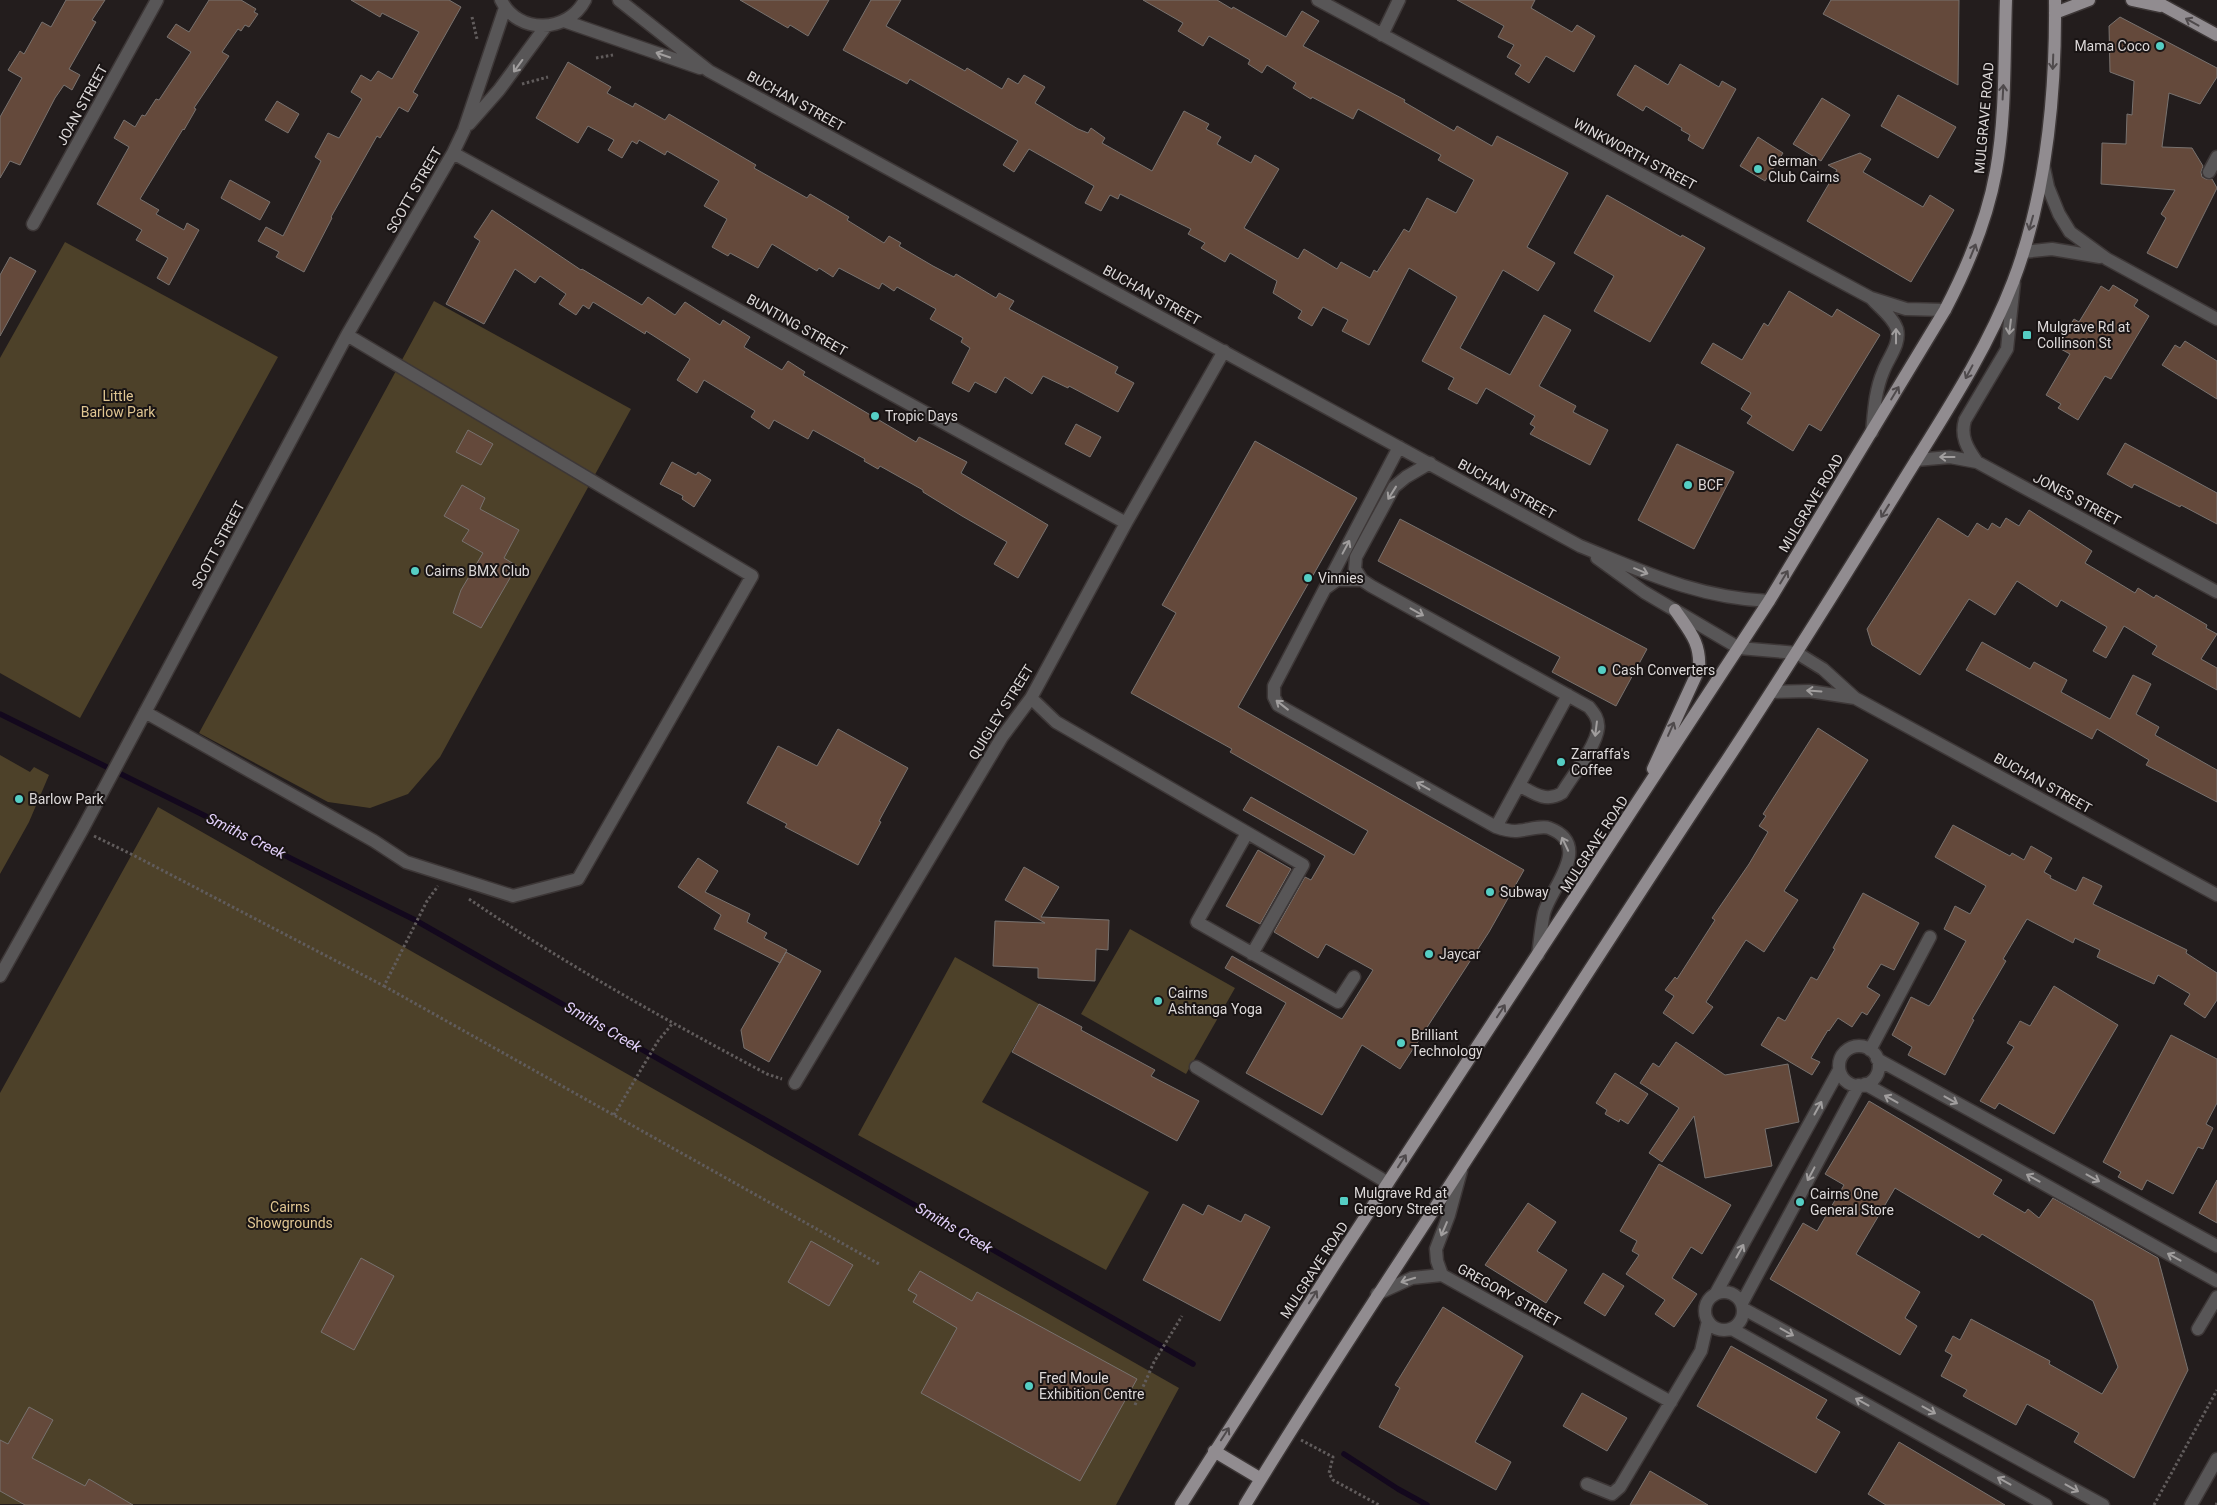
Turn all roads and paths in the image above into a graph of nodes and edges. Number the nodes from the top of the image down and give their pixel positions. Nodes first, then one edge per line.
1 (157, 0) edge
2 (585, 0) edge
3 (619, 0) edge
4 (1318, 0) edge
5 (1399, 0) edge
6 (2006, 0) edge
7 (2055, 0) edge
8 (2089, 0) edge
9 (2132, 0) edge
10 (2152, 0) edge
11 (503, 4) edge
12 (2167, 8) junction
13 (2055, 13) junction
14 (564, 21) junction
15 (546, 26) junction
16 (1382, 35) junction
17 (2217, 35) edge
18 (709, 71) junction
19 (464, 130) junction
20 (453, 152) junction
21 (2217, 157) edge
22 (2044, 168) junction
23 (2210, 172) dead end
24 (32, 224) dead end
25 (2023, 252) junction
26 (2107, 259) junction
27 (2014, 279) junction
28 (1871, 298) junction
29 (1945, 310) junction
30 (2217, 319) edge
31 (347, 335) junction
32 (1224, 351) junction
33 (1872, 432) junction
34 (1398, 447) junction
35 (1916, 460) junction
36 (1977, 462) junction
37 (1430, 464) junction
38 (1126, 523) junction
39 (1580, 546) junction
40 (1362, 580) junction
41 (1324, 590) junction
42 (2217, 592) edge
43 (1769, 601) junction
44 (1675, 610) junction
45 (1739, 648) junction
46 (1797, 653) junction
47 (1772, 692) junction
48 (1568, 695) junction
49 (1031, 698) junction
50 (1855, 698) junction
51 (145, 712) junction
52 (1519, 785) junction
53 (1637, 806) junction
54 (1496, 827) junction
55 (82, 830) junction
56 (1247, 833) junction
57 (442, 881) dead end
58 (2217, 895) edge
59 (466, 897) dead end
60 (1930, 937) dead end
61 (1252, 954) junction
62 (1538, 955) junction
63 (0, 976) edge
64 (1354, 977) dead end
65 (384, 986) junction
66 (672, 1024) junction
67 (1874, 1054) junction
68 (1196, 1067) dead end
69 (1839, 1070) junction
70 (795, 1083) joint
71 (1862, 1085) junction
72 (614, 1115) junction
73 (1462, 1166) junction
74 (1388, 1183) junction
75 (2217, 1246) edge
76 (879, 1264) dead end
77 (1442, 1275) junction
78 (2217, 1281) edge
79 (1377, 1294) junction
80 (1716, 1294) junction
81 (2217, 1297) edge
82 (1743, 1306) junction
83 (1182, 1316) dead end
84 (1708, 1321) junction
85 (2198, 1329) dead end
86 (1728, 1330) junction
87 (1701, 1351) junction
88 (2217, 1390) edge
89 (1672, 1402) junction
90 (1135, 1406) dead end
91 (1290, 1433) junction
92 (1214, 1451) junction
93 (2217, 1458) edge
94 (1261, 1479) junction
95 (1587, 1484) dead end
96 (1181, 1505) edge
97 (1245, 1505) edge
98 (1379, 1505) edge
99 (2046, 1505) edge
100 (2103, 1505) edge
101 (2154, 1505) edge
102 (2192, 1505) edge

1 - 24 street, JOAN STREET
2 - 14 street
3 - 18 street, BUCHAN STREET
4 - 16 street, WINKWORTH STREET
5 - 16 street
29 -> 6 main road, MULGRAVE ROAD
7 - 13 main road
8 - 13 main road
9 - 12 main road
10 - 12 main road
11 - 15 street
11 - 19 street, SCOTT STREET
17 -> 12 main road
13 -> 22 main road
14 - 15 street
18 -> 14 street, BUCHAN STREET
15 -> 19 street, SCOTT STREET
16 - 28 street, WINKWORTH STREET
18 - 32 street, BUCHAN STREET
19 - 20 street, SCOTT STREET
20 - 31 street, SCOTT STREET
20 - 38 street, BUNTING STREET
21 - 23 street
22 -> 25 main road
22 - 26 street
25 - 26 street
25 - 27 main road
26 - 30 street
27 -> 35 main road
27 -> 36 street
28 - 29 street, WINKWORTH STREET
33 -> 28 street
33 -> 29 main road, MULGRAVE ROAD
31 - 51 street, SCOTT STREET
31 - 51 street
32 - 34 street, BUCHAN STREET
32 - 38 street, QUIGLEY STREET
43 -> 33 main road, MULGRAVE ROAD
34 - 37 street, BUCHAN STREET
41 -> 34 street
36 -> 35 street, JONES STREET
35 -> 46 main road
36 - 42 street, JONES STREET
37 - 39 street, BUCHAN STREET
37 -> 40 street
38 - 49 street, QUIGLEY STREET
39 -> 43 street, BUCHAN STREET
39 - 44 street, BUCHAN STREET
40 - 41 street
40 -> 48 street
54 -> 41 street
43 - 45 main road, MULGRAVE ROAD
44 - 45 street, BUCHAN STREET
53 -> 44 main road
45 - 46 street, BUCHAN STREET
45 - 53 main road, MULGRAVE ROAD
46 - 47 main road
46 - 50 street, BUCHAN STREET
50 -> 47 street, BUCHAN STREET
47 - 73 main road
48 - 52 street
48 -> 52 street
49 - 56 street
49 - 70 street, QUIGLEY STREET
50 - 58 street, BUCHAN STREET
51 - 55 street, SCOTT STREET
52 - 54 street
53 - 62 main road, MULGRAVE ROAD
62 -> 54 street
55 - 63 street, SCOTT STREET
55 - 65 path
56 - 61 street
56 - 61 street
57 - 65 path
59 - 66 path
60 - 67 street
61 - 64 street
74 -> 62 main road, MULGRAVE ROAD
65 - 72 path
66 - 70 path
66 - 72 path
67 - 69 street
67 - 71 street
67 -> 75 street
68 - 74 street
69 - 71 street
80 -> 69 street
78 -> 71 street
71 -> 82 street
72 - 76 path
73 -> 77 street
73 - 79 main road
92 -> 74 main road, MULGRAVE ROAD
77 -> 79 street, GREGORY STREET
77 - 89 street, GREGORY STREET
79 - 91 main road
80 - 82 street
80 - 84 street
81 - 85 street
82 - 86 street
82 -> 100 street
83 - 90 path
84 - 86 street
84 - 87 street
86 - 87 street
99 -> 86 street
87 - 89 street
88 - 101 path
89 - 95 street
91 - 94 main road
91 - 98 path
92 - 94 main road
92 - 96 main road, MULGRAVE ROAD
93 - 102 street
94 - 97 main road

